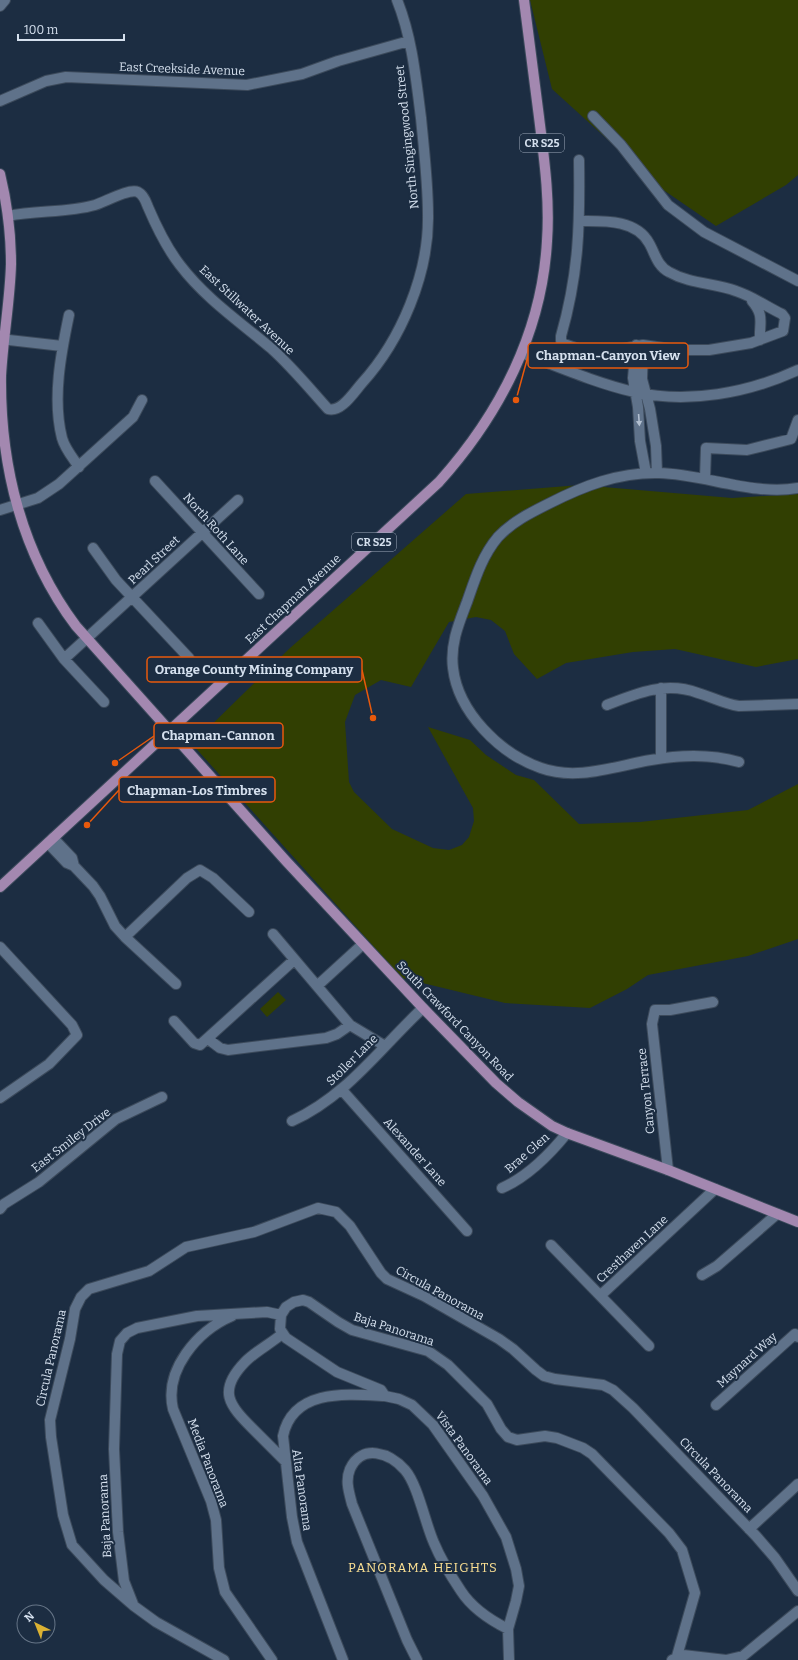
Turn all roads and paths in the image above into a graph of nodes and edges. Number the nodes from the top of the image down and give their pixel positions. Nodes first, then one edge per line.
1 (5, 0) edge
2 (397, 0) edge
3 (524, 0) edge
4 (0, 6) edge
5 (409, 41) junction
6 (0, 101) edge
7 (593, 116) dead end
8 (580, 160) dead end
9 (0, 174) edge
10 (8, 216) junction
11 (580, 222) junction
12 (798, 281) edge
13 (750, 298) junction
14 (69, 315) dead end
15 (2, 339) edge
16 (760, 340) junction
17 (640, 345) junction
18 (62, 346) junction
19 (522, 353) junction
20 (798, 370) edge
21 (635, 392) junction
22 (645, 393) junction
23 (142, 400) dead end
24 (331, 410) joint
25 (798, 420) edge
26 (79, 467) junction
27 (646, 473) junction
28 (657, 473) junction
29 (705, 478) junction
30 (155, 481) dead end
31 (798, 488) edge
32 (238, 500) dead end
33 (16, 506) junction
34 (0, 510) edge
35 (202, 533) junction
36 (93, 548) dead end
37 (259, 594) dead end
38 (132, 598) junction
39 (38, 623) dead end
40 (87, 639) junction
41 (189, 658) dead end
42 (64, 659) junction
43 (661, 688) junction
44 (104, 702) dead end
45 (798, 704) edge
46 (607, 705) dead end
47 (169, 731) junction
48 (661, 758) junction
49 (739, 762) dead end
50 (50, 840) junction
51 (0, 887) edge
52 (249, 912) dead end
53 (272, 934) dead end
54 (124, 937) junction
55 (363, 944) junction
56 (0, 947) edge
57 (294, 960) junction
58 (176, 984) dead end
59 (317, 986) junction
60 (713, 1002) dead end
61 (423, 1008) junction
62 (174, 1022) dead end
63 (350, 1025) junction
64 (208, 1039) junction
65 (385, 1046) junction
66 (342, 1090) junction
67 (162, 1097) dead end
68 (0, 1098) edge
69 (292, 1121) dead end
70 (567, 1133) junction
71 (668, 1170) junction
72 (502, 1188) dead end
73 (716, 1189) junction
74 (1, 1204) edge
75 (777, 1214) junction
76 (798, 1222) edge
77 (468, 1231) dead end
78 (551, 1245) dead end
79 (702, 1275) dead end
80 (601, 1296) junction
81 (237, 1314) junction
82 (280, 1315) junction
83 (282, 1334) junction
84 (796, 1336) edge
85 (648, 1346) dead end
86 (385, 1396) junction
87 (716, 1405) dead end
88 (286, 1462) junction
89 (798, 1484) edge
90 (749, 1529) junction
91 (798, 1591) edge
92 (134, 1606) junction
93 (798, 1611) edge
94 (508, 1629) junction
95 (674, 1658) edge
96 (224, 1660) edge
97 (272, 1660) edge
98 (343, 1660) edge
99 (417, 1660) edge
100 (509, 1660) edge

1 - 4 street
2 - 5 street, North Singingwood Street
3 - 19 main road, East Chapman Avenue / CR S25
5 - 6 street, East Creekside Avenue
5 - 24 street, North Singingwood Street
7 - 12 street
8 - 11 street
9 - 10 main road, South Crawford Canyon Road
10 - 15 main road, South Crawford Canyon Road
10 - 24 street, East Stillwater Avenue
11 - 13 street
11 - 17 street
13 - 16 street
13 - 16 street
14 - 18 street
15 - 18 street
15 - 33 main road, South Crawford Canyon Road
16 - 17 street
17 - 21 street
17 - 22 street
18 - 26 street
19 - 21 street
19 - 47 main road, East Chapman Avenue / CR S25
20 - 22 street
21 - 22 street
21 -> 27 street
22 - 28 street
23 - 26 street
25 - 29 street
26 - 33 street
27 - 28 street
27 - 48 street
28 - 29 street
29 - 31 street
30 - 35 street, North Roth Lane
32 - 35 street, Pearl Street
33 - 34 street
33 - 40 main road, South Crawford Canyon Road
35 - 37 street, North Roth Lane
35 - 38 street, Pearl Street
36 - 38 street
38 - 40 street, Pearl Street
38 - 41 street
39 - 42 street
40 - 42 street, Pearl Street
40 - 47 main road, South Crawford Canyon Road
42 - 44 street
43 - 45 street
43 - 46 street
43 - 48 street
47 - 50 main road, East Chapman Avenue / CR S25
47 - 55 main road, South Crawford Canyon Road
48 - 49 street
50 - 51 main road, East Chapman Avenue / CR S25
50 - 54 street
52 - 54 street
53 - 57 street
54 - 58 street
55 - 59 street
55 - 61 main road, South Crawford Canyon Road
56 - 68 street
57 - 59 street
57 - 64 street
59 - 63 street
60 - 71 street, Canyon Terrace
61 - 65 street, Stoller Lane
61 - 70 main road, South Crawford Canyon Road
62 - 64 street
63 - 64 street
63 - 65 street
65 - 66 street, Stoller Lane
66 - 69 street, Stoller Lane
66 - 77 street, Alexander Lane
67 - 74 street, East Smiley Drive
70 - 71 main road, South Crawford Canyon Road
70 - 72 street, Brae Glen
71 - 73 main road, South Crawford Canyon Road
73 - 75 main road, South Crawford Canyon Road
73 - 80 street, Cresthaven Lane
75 - 76 main road, South Crawford Canyon Road
75 - 79 street
78 - 80 street, Cresthaven Lane
80 - 85 street
81 - 82 street, Baja Panorama
81 - 92 street, Baja Panorama
81 - 97 street, Media Panorama
82 - 83 street
82 - 95 street, Baja Panorama
83 - 86 street, Vista Panorama
83 - 88 street
84 - 87 street, Maynard Way
86 - 88 street, Alta Panorama
86 - 94 street, Vista Panorama
88 - 98 street, Alta Panorama
89 - 90 street
90 - 91 street, Circula Panorama
90 - 92 street, Circula Panorama
92 - 96 street, Circula Panorama
93 - 95 street
94 - 99 street
94 - 100 street, Vista Panorama

